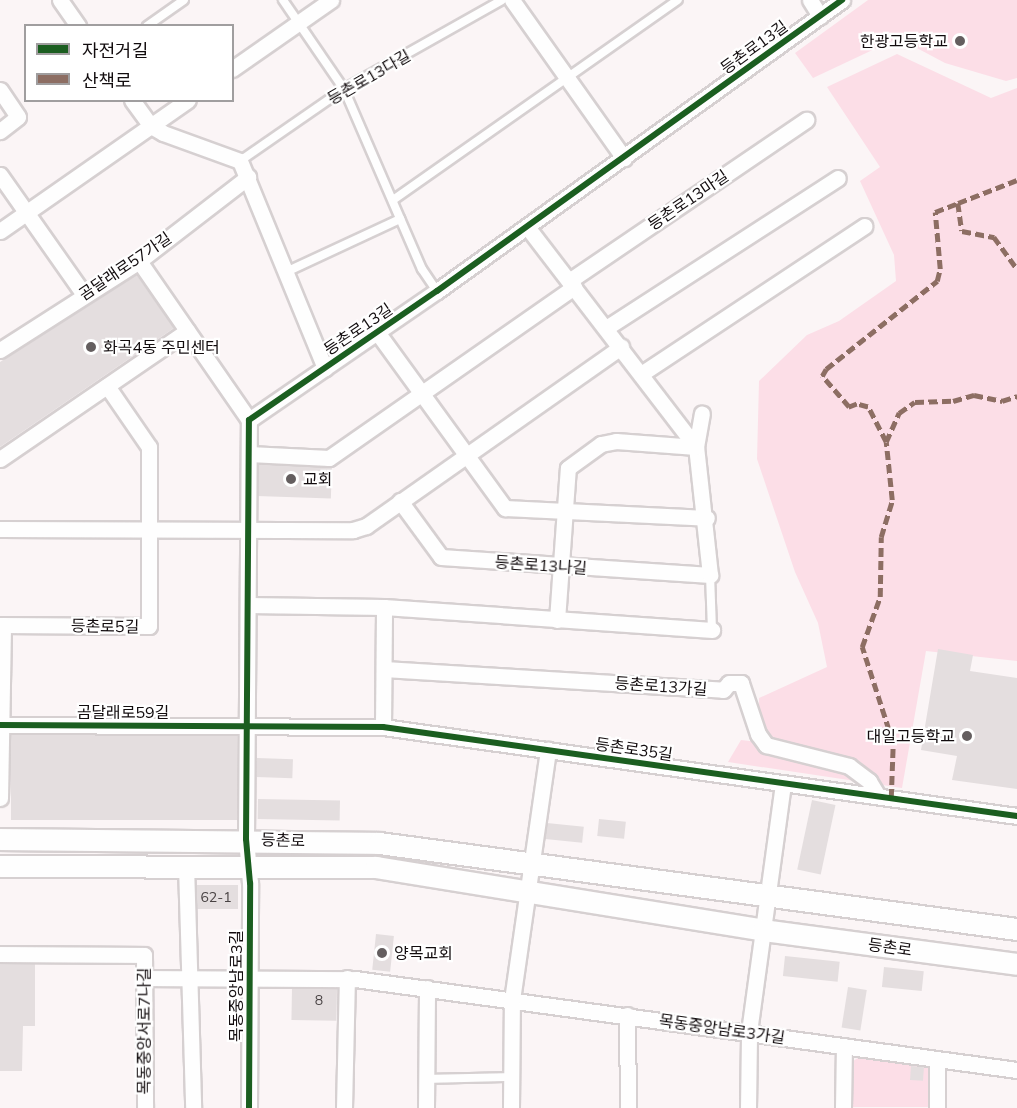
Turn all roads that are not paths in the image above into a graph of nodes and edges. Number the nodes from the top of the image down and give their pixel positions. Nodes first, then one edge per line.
1 (60, 0) edge
2 (184, 0) edge
3 (283, 0) edge
4 (331, 0) edge
5 (502, 0) edge
6 (512, 0) edge
7 (678, 0) edge
8 (810, 0) edge
9 (842, 0) edge
10 (820, 16) junction
11 (298, 23) junction
12 (77, 24) edge
13 (150, 24) edge
14 (234, 68) edge
15 (567, 78) junction
16 (344, 89) junction
17 (0, 90) edge
18 (133, 102) edge
19 (185, 102) edge
20 (806, 120) dead end
21 (151, 126) junction
22 (0, 131) edge
23 (624, 158) junction
24 (240, 161) junction
25 (0, 175) edge
26 (248, 177) junction
27 (838, 178) dead end
28 (393, 200) junction
29 (26, 212) junction
30 (400, 219) junction
31 (865, 226) dead end
32 (527, 227) junction
33 (0, 231) edge
34 (139, 261) junction
35 (286, 272) junction
36 (572, 284) junction
37 (437, 291) junction
38 (83, 293) junction
39 (606, 328) junction
40 (187, 331) junction
41 (377, 332) junction
42 (621, 347) junction
43 (0, 350) edge
44 (325, 368) junction
45 (641, 374) junction
46 (107, 386) junction
47 (422, 393) junction
48 (702, 414) dead end
49 (249, 420) junction
50 (696, 447) junction
51 (249, 454) junction
52 (468, 454) junction
53 (0, 459) edge
54 (400, 501) junction
55 (565, 514) junction
56 (707, 518) junction
57 (151, 528) junction
58 (0, 529) edge
59 (248, 530) junction
60 (561, 568) junction
61 (710, 575) junction
62 (248, 605) junction
63 (384, 607) junction
64 (557, 620) junction
65 (2, 625) edge
66 (712, 630) joint
67 (384, 669) junction
68 (1, 725) edge
69 (247, 726) junction
70 (383, 727) junction
71 (548, 750) junction
72 (783, 783) junction
73 (878, 796) junction
74 (0, 798) edge
75 (1017, 816) edge
76 (0, 839) edge
77 (246, 839) junction
78 (186, 864) junction
79 (246, 864) junction
80 (529, 864) junction
81 (0, 866) edge
82 (525, 891) junction
83 (765, 895) junction
84 (1017, 929) edge
85 (762, 930) junction
86 (0, 954) edge
87 (1017, 963) edge
88 (188, 977) junction
89 (249, 977) junction
90 (144, 978) junction
91 (347, 978) junction
92 (428, 988) junction
93 (512, 1000) junction
94 (627, 1015) junction
95 (749, 1032) junction
96 (844, 1046) junction
97 (937, 1060) junction
98 (1017, 1070) edge
99 (512, 1077) junction
100 (428, 1079) junction
101 (145, 1108) edge
102 (193, 1108) edge
103 (249, 1108) edge
104 (344, 1108) edge
105 (426, 1108) edge
106 (511, 1108) edge
107 (628, 1108) edge
108 (748, 1108) edge
109 (843, 1108) edge
110 (937, 1108) edge

1 - 12 street
2 - 13 lane
3 - 11 lane
4 - 11 street
5 - 16 lane, 등촌로13다길
6 - 15 street
7 - 15 lane
8 - 10 street
9 - 10 street, 등촌로13길
10 - 23 street, 등촌로13길
11 - 14 street
11 - 16 lane
15 - 23 street
15 - 28 lane
16 - 24 lane, 등촌로13다길
16 - 28 lane
17 - 22 street
18 - 21 street
19 - 21 street
20 - 36 street, 등촌로13마길
21 - 24 street
21 - 29 street
23 - 32 street, 등촌로13길
24 - 26 street
25 - 29 street
26 - 34 street, 곰달래로57가길
26 - 35 street
27 - 39 street
28 - 30 lane
29 - 33 street
29 - 38 street
30 - 35 lane
30 - 37 lane
31 - 45 street
32 - 36 street
32 - 37 street, 등촌로13길
34 - 38 street, 곰달래로57가길
34 - 40 street
35 - 44 street
36 - 39 street
36 - 47 street
37 - 41 street, 등촌로13길
38 - 43 street, 곰달래로57가길
39 - 42 street
40 - 46 street
40 - 49 street
41 - 44 street, 등촌로13길
41 - 47 street
42 - 45 street
42 - 52 street
44 - 49 street, 등촌로13길
45 - 50 street
46 - 53 street
46 - 57 street
47 - 51 street
47 - 52 street
48 - 50 street
49 - 51 street
50 - 55 street
50 - 56 street
51 - 59 street
52 - 54 street
52 - 55 street
54 - 59 street
54 - 60 street, 등촌로13나길
55 - 56 street
55 - 60 street
56 - 61 street
57 - 58 street
57 - 59 street
57 - 65 street, 등촌로5길
59 - 62 street
60 - 61 street, 등촌로13나길
60 - 64 street
61 - 66 lane
62 - 63 street
62 - 69 street
63 - 64 street
63 - 67 street
64 - 66 street
65 - 68 street
67 - 70 street
67 - 73 street, 등촌로13가길
68 - 69 street, 곰달래로59길
68 - 74 street
69 - 70 street, 등촌로35길
69 - 77 street
70 - 71 street, 등촌로35길
71 - 72 street, 등촌로35길
71 - 80 street
72 - 73 street, 등촌로35길
72 - 83 street
73 - 75 street, 등촌로35길
76 - 77 main road, 등촌로
77 - 79 street
77 - 80 main road, 등촌로
78 - 79 main road, 등촌로
78 - 81 main road, 등촌로
78 - 88 street
79 - 82 main road, 등촌로
79 - 89 street, 목동중앙남로3길
80 - 82 street
80 - 83 main road, 등촌로
82 - 85 main road, 등촌로
82 - 93 street
83 - 84 main road, 등촌로
83 - 85 street
85 - 87 main road, 등촌로
85 - 95 street
86 - 90 street, 목동중앙서로7나길
88 - 89 street, 목동중앙남로3가길
88 - 90 street, 목동중앙남로3가길
88 - 102 street
89 - 91 street, 목동중앙남로3가길
89 - 103 street, 목동중앙남로3길
90 - 101 street, 목동중앙서로7나길
91 - 92 street, 목동중앙남로3가길
91 - 104 street
92 - 93 street, 목동중앙남로3가길
92 - 100 street
93 - 94 street, 목동중앙남로3가길
93 - 99 street
94 - 95 street, 목동중앙남로3가길
94 - 107 street
95 - 96 street, 목동중앙남로3가길
95 - 108 street
96 - 97 street, 목동중앙남로3가길
96 - 109 street
97 - 98 street, 목동중앙남로3가길
97 - 110 street
99 - 100 lane
99 - 106 street
100 - 105 street

